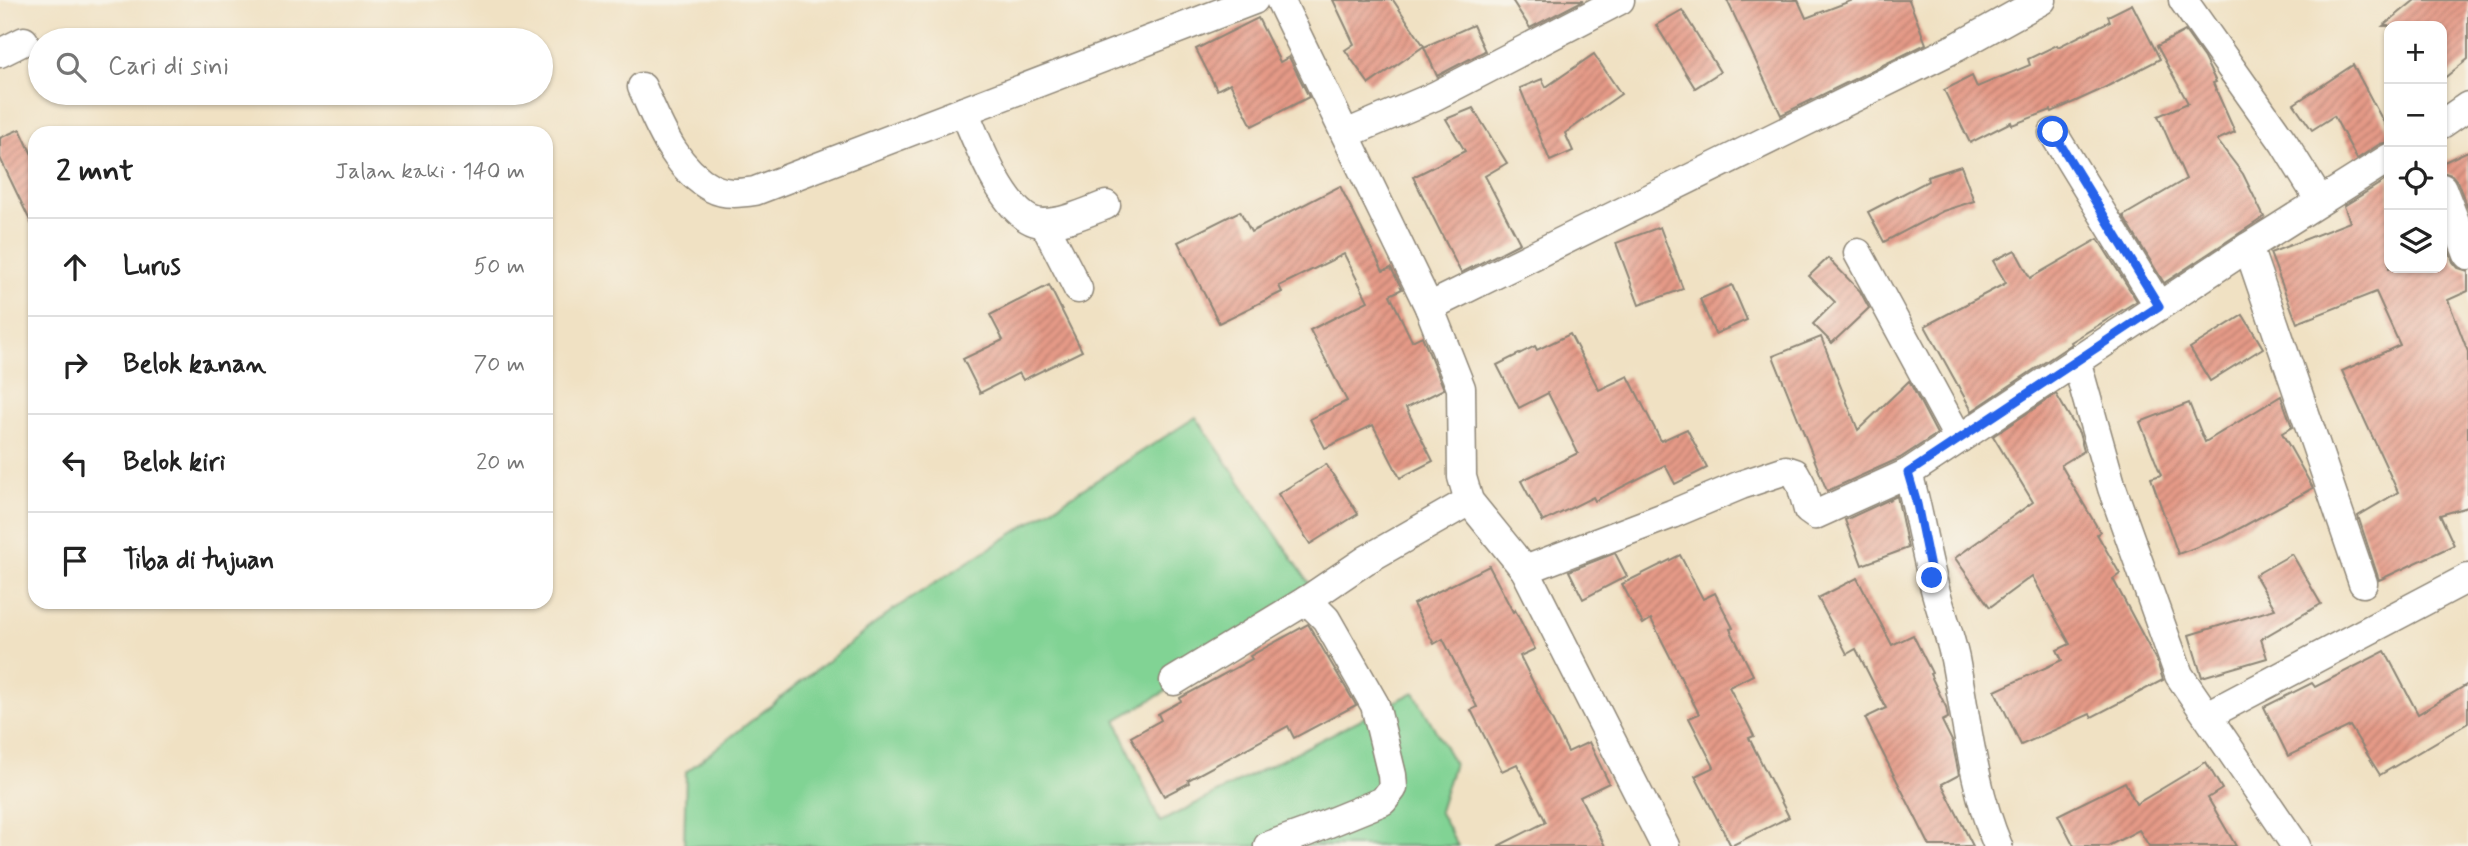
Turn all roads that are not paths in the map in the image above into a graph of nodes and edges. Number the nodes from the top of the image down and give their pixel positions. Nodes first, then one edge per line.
1 (1254, 0) edge
2 (1280, 0) edge
3 (1620, 0) edge
4 (2183, 0) edge
5 (2035, 2) edge
6 (642, 86) dead end
7 (2468, 106) edge
8 (964, 111) junction
9 (2447, 121) edge
10 (2053, 132) dead end
11 (1346, 134) junction
12 (2384, 161) edge
13 (2319, 201) junction
14 (2447, 201) edge
15 (1107, 205) dead end
16 (1044, 223) junction
17 (2248, 247) junction
18 (1858, 253) dead end
19 (2468, 256) edge
20 (1078, 289) dead end
21 (2159, 306) junction
22 (1429, 307) junction
23 (2076, 360) junction
24 (1959, 439) junction
25 (1908, 473) junction
26 (1469, 501) junction
27 (1525, 570) junction
28 (2468, 578) edge
29 (2363, 583) dead end
30 (1307, 600) junction
31 (1174, 681) dead end
32 (2208, 715) junction
33 (1268, 846) edge
34 (1665, 846) edge
35 (1998, 846) edge
36 (2296, 846) edge

1 - 8 street
2 - 11 street
3 - 11 street
4 - 13 street
5 - 22 street
6 - 8 street
7 - 9 street
8 - 16 street
10 - 21 street
11 - 22 street
12 - 13 street
13 - 17 street
14 - 19 street
15 - 16 street
16 - 20 street
17 - 21 street
17 - 29 street
18 - 24 street
21 - 23 street
22 - 26 street
23 - 24 street
23 - 32 street
24 - 25 street
25 - 27 street
25 - 35 street
26 - 27 street
26 - 30 street
27 - 34 street
28 - 32 street
30 - 31 street
30 - 33 street
32 - 36 street

